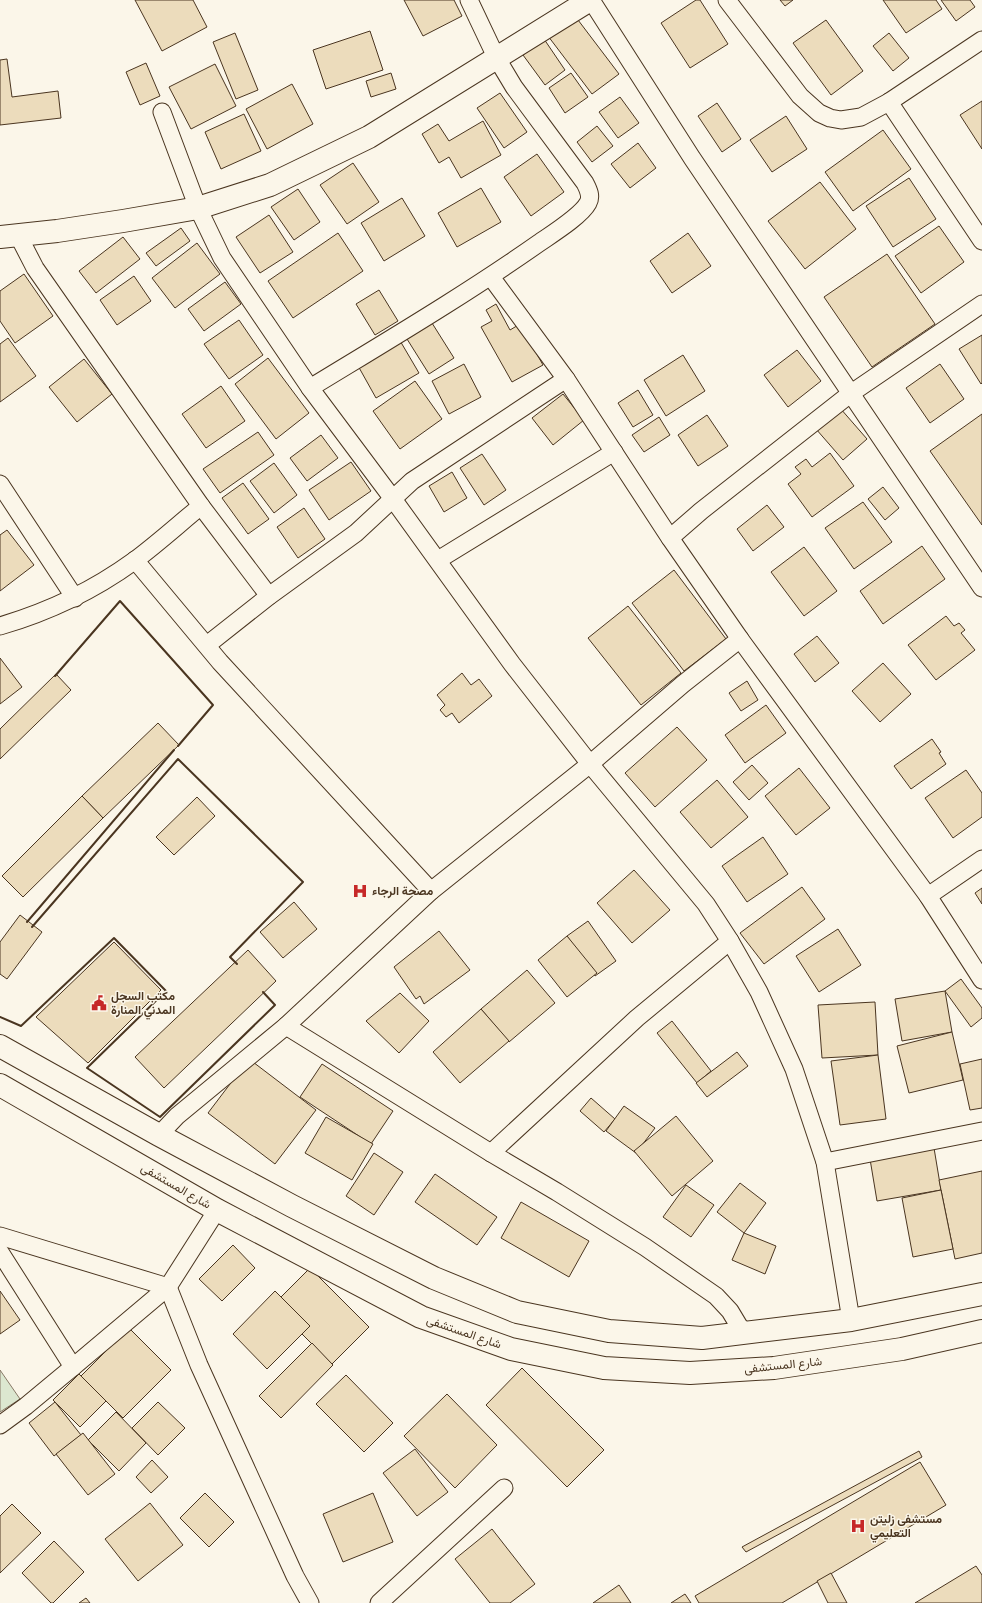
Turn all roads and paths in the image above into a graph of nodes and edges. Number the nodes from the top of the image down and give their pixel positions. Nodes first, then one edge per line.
1 (469, 0) edge
2 (590, 0) edge
3 (727, 0) edge
4 (982, 40) edge
5 (496, 57) junction
6 (889, 102) junction
7 (162, 112) dead end
8 (198, 208) junction
9 (9, 236) edge
10 (982, 241) edge
11 (491, 277) junction
12 (982, 304) edge
13 (566, 379) junction
14 (310, 388) junction
15 (850, 394) junction
16 (614, 452) junction
17 (0, 484) edge
18 (393, 499) junction
19 (201, 506) junction
20 (670, 538) junction
21 (135, 560) junction
22 (438, 560) junction
23 (982, 588) edge
24 (269, 596) junction
25 (75, 598) junction
26 (0, 626) edge
27 (740, 639) junction
28 (207, 645) junction
29 (590, 764) junction
30 (982, 859) edge
31 (432, 891) junction
32 (928, 896) junction
33 (730, 941) junction
34 (982, 980) edge
35 (286, 1026) junction
36 (0, 1046) edge
37 (0, 1085) edge
38 (982, 1131) edge
39 (159, 1135) junction
40 (491, 1154) junction
41 (825, 1162) junction
42 (217, 1210) junction
43 (0, 1236) edge
44 (0, 1252) edge
45 (168, 1287) junction
46 (982, 1294) edge
47 (851, 1320) junction
48 (982, 1331) edge
49 (747, 1334) junction
50 (73, 1367) junction
51 (0, 1425) edge
52 (504, 1488) dead end
53 (310, 1603) edge
54 (379, 1603) edge

1 - 5 street
2 - 5 main road
2 - 15 street
3 - 6 street
4 - 6 street
5 - 8 main road
5 - 11 street
6 - 10 street
7 - 8 street
8 - 9 main road
8 - 14 street
9 - 19 street
11 - 13 street
11 - 14 street
12 - 15 street
13 - 16 street
13 - 18 street
14 - 18 street
15 - 20 street
15 - 23 street
16 - 20 street
16 - 22 street
17 - 25 street
18 - 22 street
18 - 24 street
19 - 21 street
19 - 24 street
20 - 27 street
21 - 25 street
21 - 28 street
22 - 29 street
24 - 28 street
25 - 26 street
27 - 29 street
27 - 32 street
28 - 31 street
29 - 31 street
29 - 33 street
30 - 32 street
31 - 35 street
32 - 34 street
33 - 40 street
33 - 41 street
35 - 39 street
35 - 40 street
36 - 39 main road
37 - 42 main road, شارع المستشفى
38 - 41 street
39 - 49 main road
40 - 49 street
41 - 47 street
42 - 45 street
42 - 48 main road, شارع المستشفى
43 - 45 street
44 - 50 street
45 - 50 street
45 - 53 street
46 - 47 main road
47 - 49 main road
50 - 51 street
52 - 54 street

